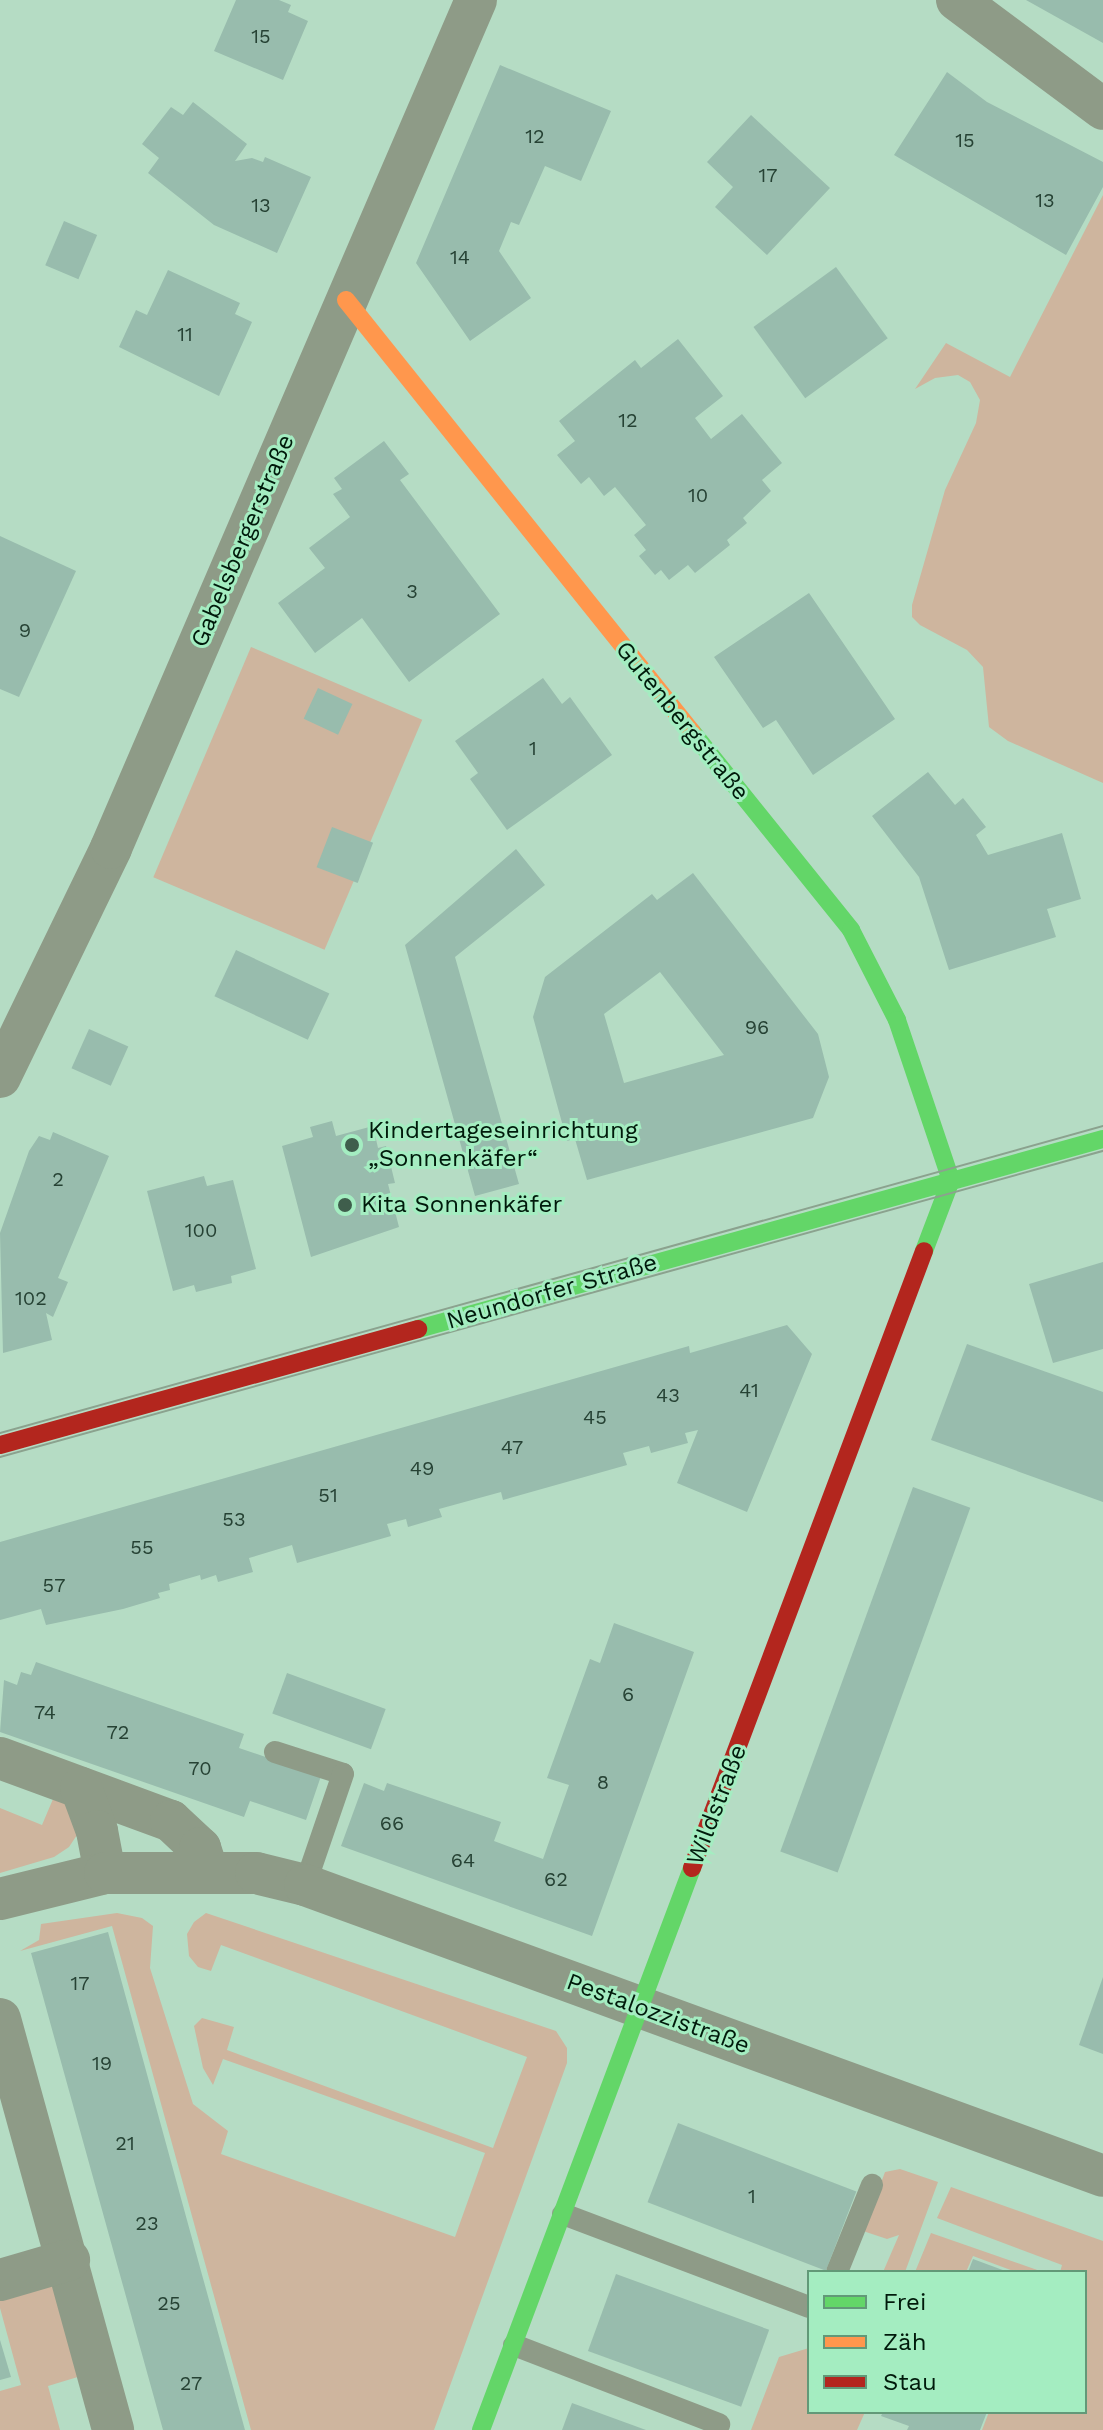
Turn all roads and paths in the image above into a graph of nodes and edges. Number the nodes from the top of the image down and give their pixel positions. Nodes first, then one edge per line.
1 (476, 0) edge
2 (957, 0) edge
3 (1103, 109) edge
4 (346, 300) junction
5 (0, 1077) edge
6 (1103, 1139) edge
7 (951, 1180) junction
8 (0, 1445) edge
9 (275, 1752) dead end
10 (0, 1758) edge
11 (81, 1788) junction
12 (105, 1873) junction
13 (208, 1873) junction
14 (305, 1885) junction
15 (0, 1899) edge
16 (640, 2008) junction
17 (0, 2019) edge
18 (1103, 2176) edge
19 (872, 2185) dead end
20 (563, 2214) junction
21 (69, 2260) junction
22 (838, 2270) edge
23 (0, 2280) edge
24 (807, 2306) edge
25 (514, 2345) junction
26 (719, 2424) dead end
27 (113, 2430) edge
28 (481, 2430) edge

1 - 4 street, Gabelsbergerstraße
2 - 3 street
4 - 5 street, Gabelsbergerstraße
4 - 7 street, Gutenbergstraße
6 - 7 street, Neundorfer Straße
7 - 8 street, Neundorfer Straße
7 - 16 street, Wildstraße
9 - 14 lane
10 - 11 street
11 - 12 street
11 - 13 street
12 - 13 street, Pestalozzistraße
12 - 15 street, Pestalozzistraße
13 - 14 street, Pestalozzistraße
14 - 16 street, Pestalozzistraße
16 - 18 street, Pestalozzistraße
16 - 20 street, Wildstraße
17 - 21 street
19 - 22 lane
20 - 24 lane
20 - 25 street, Wildstraße
21 - 23 street
21 - 27 street
25 - 26 lane
25 - 28 street, Wildstraße

